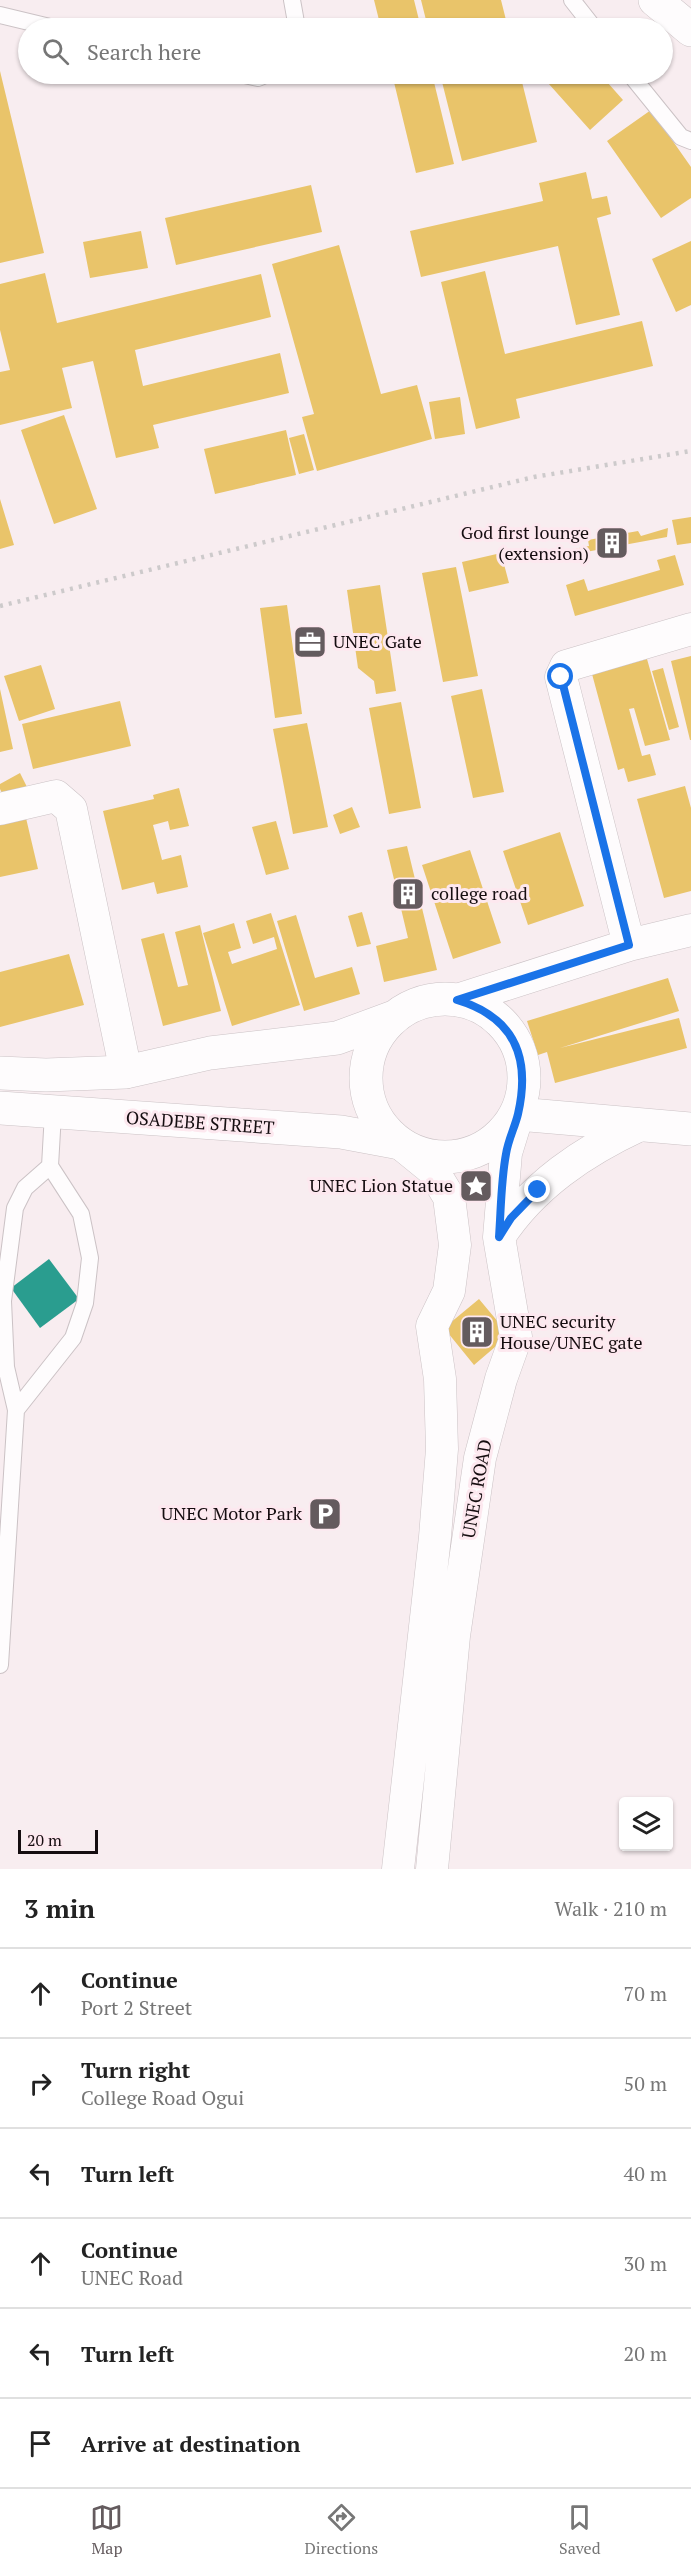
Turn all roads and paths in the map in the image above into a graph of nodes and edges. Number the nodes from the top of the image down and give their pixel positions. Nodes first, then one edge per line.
1 (292, 0) edge
2 (572, 0) edge
3 (655, 0) edge
4 (0, 15) edge
5 (295, 18) edge
6 (586, 18) edge
7 (18, 19) edge
8 (691, 30) edge
9 (638, 84) edge
10 (691, 141) edge
11 (691, 629) edge
12 (0, 809) edge
13 (691, 930) edge
14 (629, 945) junction
15 (457, 1000) junction
16 (394, 1017) junction
17 (126, 1072) junction
18 (0, 1073) edge
19 (0, 1108) edge
20 (53, 1113) junction
21 (518, 1114) junction
22 (640, 1125) junction
23 (691, 1129) edge
24 (400, 1143) junction
25 (50, 1166) junction
26 (499, 1237) junction
27 (16, 1410) junction
28 (0, 1665) edge
29 (398, 1869) edge
30 (432, 1869) edge

1 - 5 lane
2 - 6 lane
3 - 8 main road
4 - 7 lane
9 - 10 lane
11 - 14 street
12 - 17 street
13 - 14 street
14 - 15 street
15 - 16 main road
15 - 21 main road
16 - 17 main road
16 - 24 main road
17 - 18 main road
19 - 20 main road, OSADEBE STREET
20 - 24 main road, OSADEBE STREET
20 - 25 lane
21 - 22 main road
21 - 24 main road
21 - 26 street, UNEC ROAD
22 - 23 main road
22 - 26 street
24 - 29 street, UNEC ROAD
25 - 27 lane
25 - 27 lane
26 - 30 street, UNEC ROAD
27 - 28 lane

